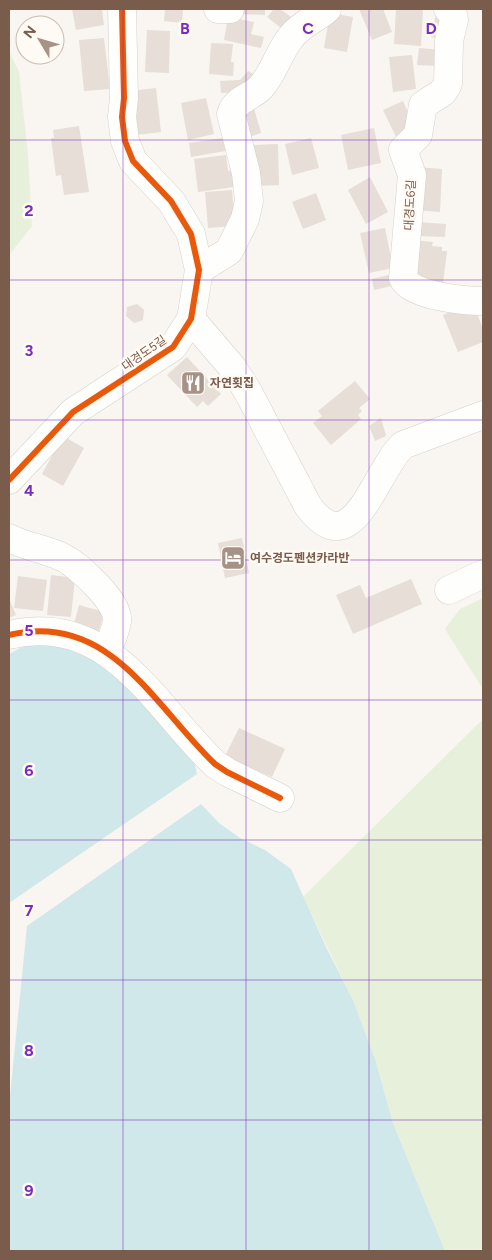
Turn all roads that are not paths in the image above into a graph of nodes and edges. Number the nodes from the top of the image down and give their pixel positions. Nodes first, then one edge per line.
1 (122, 9) edge
2 (218, 9) edge
3 (230, 9) edge
4 (327, 9) edge
5 (448, 9) edge
6 (199, 270) junction
7 (483, 301) edge
8 (191, 319) junction
9 (483, 415) edge
10 (9, 480) edge
11 (9, 538) edge
12 (483, 574) edge
13 (449, 590) dead end
14 (9, 635) edge
15 (107, 651) junction
16 (280, 798) dead end

1 - 6 street, 대경도5길
2 - 3 street
4 - 6 street
5 - 7 street, 대경도6길
6 - 8 street, 대경도5길
8 - 9 street
8 - 10 street, 대경도5길
11 - 15 street
12 - 13 street
14 - 15 street
15 - 16 street

